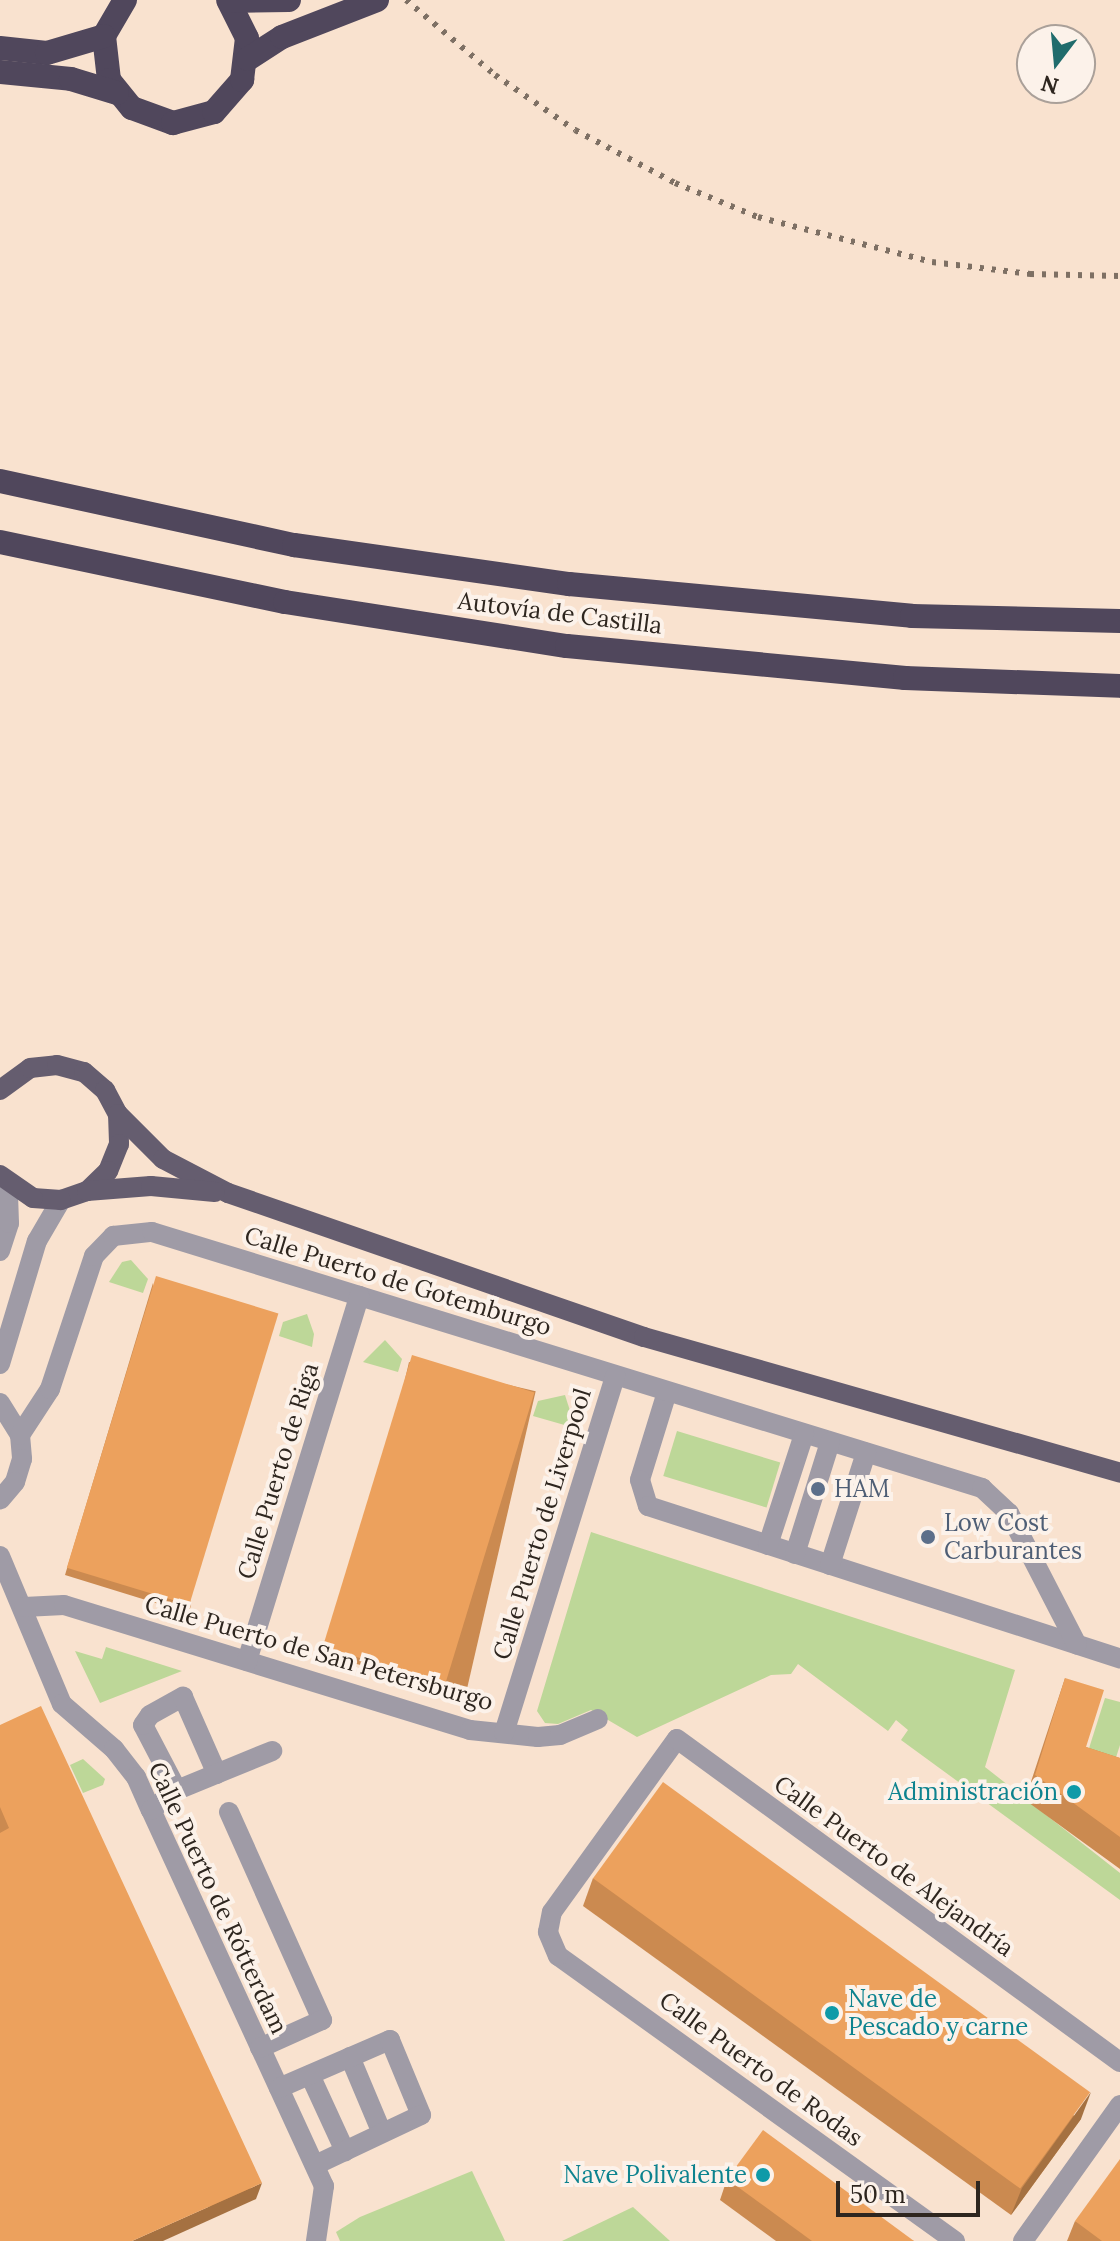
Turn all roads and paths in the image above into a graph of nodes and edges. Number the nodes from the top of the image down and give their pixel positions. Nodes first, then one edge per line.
1 (228, 0) edge
2 (289, 0) edge
3 (118, 3) edge
4 (363, 5) edge
5 (104, 36) junction
6 (0, 48) edge
7 (248, 59) junction
8 (0, 72) edge
9 (117, 93) junction
10 (0, 481) edge
11 (0, 542) edge
12 (1120, 621) edge
13 (1120, 686) edge
14 (2, 1085) edge
15 (118, 1114) junction
16 (4, 1180) edge
17 (87, 1191) junction
18 (228, 1193) junction
19 (61, 1200) junction
20 (0, 1251) edge
21 (359, 1296) junction
22 (0, 1364) edge
23 (615, 1376) junction
24 (667, 1392) junction
25 (0, 1403) edge
26 (804, 1434) junction
27 (20, 1435) junction
28 (830, 1442) junction
29 (866, 1453) junction
30 (1120, 1473) edge
31 (0, 1500) edge
32 (768, 1545) junction
33 (795, 1554) junction
34 (0, 1556) edge
35 (830, 1565) junction
36 (24, 1607) junction
37 (1077, 1645) junction
38 (1120, 1658) edge
39 (247, 1661) junction
40 (598, 1719) dead end
41 (504, 1733) junction
42 (677, 1739) joint
43 (272, 1751) dead end
44 (217, 1774) junction
45 (177, 1790) junction
46 (151, 1810) junction
47 (229, 1812) dead end
48 (260, 2048) junction
49 (350, 2057) junction
50 (1120, 2062) edge
51 (310, 2075) junction
52 (279, 2088) junction
53 (1120, 2105) edge
54 (382, 2133) junction
55 (345, 2151) junction
56 (315, 2165) junction
57 (313, 2240) edge
58 (955, 2241) edge
59 (1023, 2241) edge

1 - 2 highway
1 - 7 highway
3 - 5 highway
4 - 7 highway
5 - 6 highway
5 - 9 highway
7 - 9 highway
8 - 9 highway
10 - 12 highway, Autovía de Castilla
11 - 13 highway, Autovía de Castilla
14 - 15 main road
15 - 17 main road
15 - 18 main road
16 - 19 main road
16 - 20 street
17 - 18 main road
17 - 19 main road
18 - 30 main road
19 - 22 street
21 - 23 street, Calle Puerto de Gotemburgo
21 - 27 street, Calle Puerto de Gotemburgo
21 - 39 street, Calle Puerto de Riga
23 - 24 street, Calle Puerto de Gotemburgo
23 - 41 street, Calle Puerto de Liverpool
24 - 26 street, Calle Puerto de Gotemburgo
24 - 32 street
25 - 27 street
26 - 28 street, Calle Puerto de Gotemburgo
26 - 32 street
27 - 31 street
28 - 29 street, Calle Puerto de Gotemburgo
28 - 33 street
29 - 35 street
29 - 37 street, Calle Puerto de Gotemburgo
32 - 33 street
33 - 35 street
34 - 36 street, Calle Puerto de Rótterdam
35 - 37 street
36 - 39 street, Calle Puerto de San Petersburgo
36 - 46 street, Calle Puerto de Rótterdam
37 - 38 street
39 - 41 street, Calle Puerto de San Petersburgo
40 - 41 street, Calle Puerto de San Petersburgo
42 - 50 street, Calle Puerto de Alejandría
42 - 58 street, Calle Puerto de Rodas
43 - 44 street
44 - 45 street
44 - 45 street
45 - 46 street
46 - 48 street, Calle Puerto de Rótterdam
47 - 48 street
48 - 52 street, Calle Puerto de Rótterdam
49 - 51 street
49 - 54 street
49 - 54 street
51 - 52 street
51 - 55 street
52 - 56 street, Calle Puerto de Rótterdam
53 - 59 street
54 - 55 street
55 - 56 street
56 - 57 street, Calle Puerto de Rótterdam

